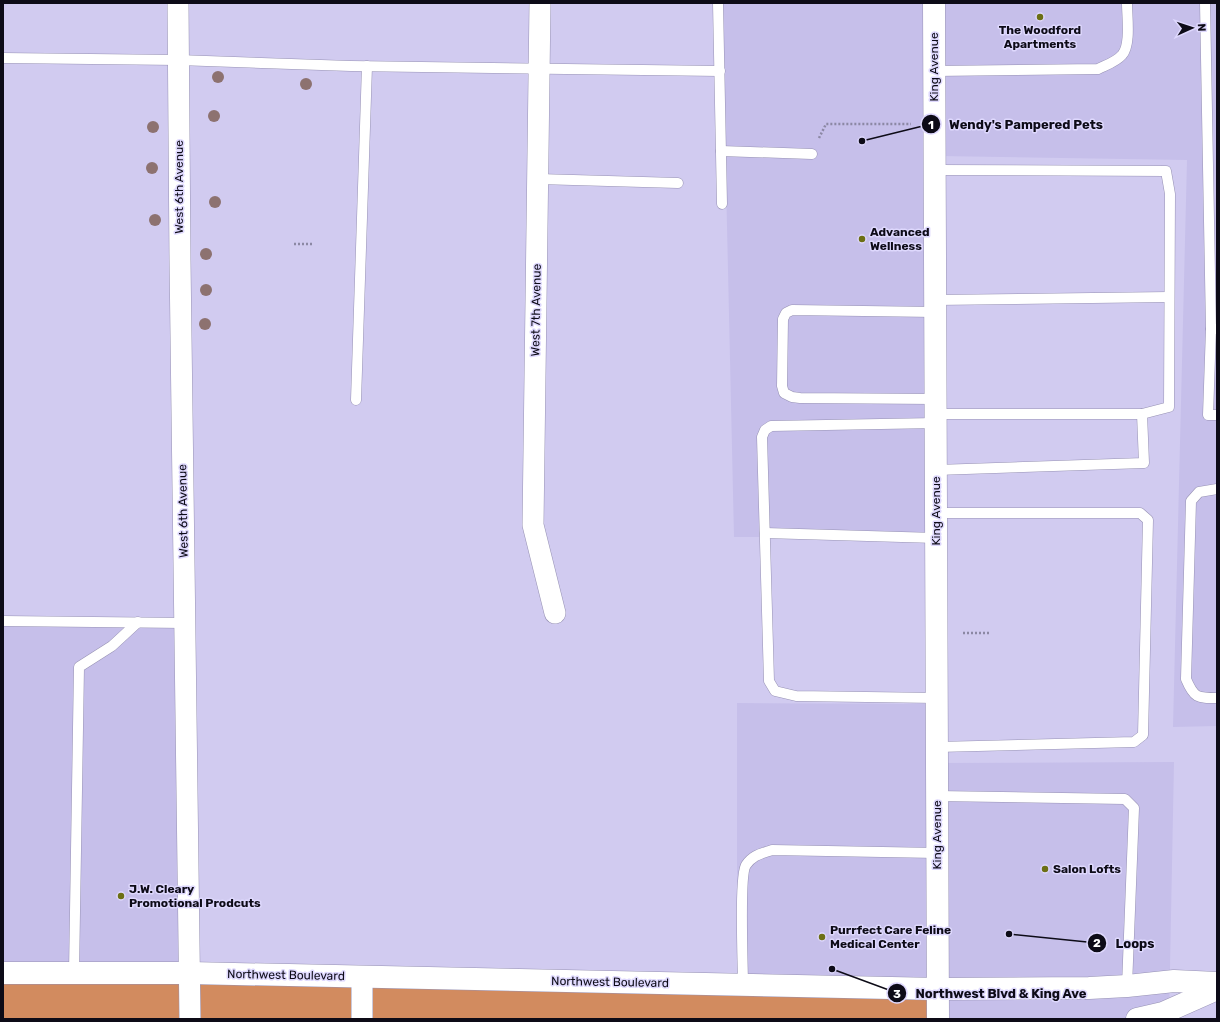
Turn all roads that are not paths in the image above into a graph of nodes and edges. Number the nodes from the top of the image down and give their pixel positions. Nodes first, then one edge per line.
1 (178, 3) edge
2 (540, 3) edge
3 (718, 3) edge
4 (934, 3) edge
5 (1127, 3) edge
6 (1205, 3) edge
7 (3, 58) edge
8 (178, 60) junction
9 (368, 66) junction
10 (539, 68) junction
11 (720, 71) junction
12 (934, 71) junction
13 (721, 151) junction
14 (812, 154) road end
15 (935, 170) junction
16 (538, 180) junction
17 (678, 183) dead end
18 (722, 204) dead end
19 (1214, 296) edge
20 (1169, 297) junction
21 (935, 306) junction
22 (1214, 329) edge
23 (356, 400) dead end
24 (936, 412) junction
25 (1142, 414) junction
26 (1217, 415) edge
27 (936, 470) junction
28 (1217, 489) edge
29 (936, 513) junction
30 (765, 533) junction
31 (936, 538) junction
32 (555, 613) dead end
33 (3, 621) edge
34 (138, 622) junction
35 (185, 622) junction
36 (937, 698) junction
37 (1217, 698) edge
38 (937, 747) junction
39 (937, 796) junction
40 (937, 853) junction
41 (3, 973) edge
42 (74, 973) junction
43 (190, 973) junction
44 (362, 977) junction
45 (1217, 983) edge
46 (743, 985) junction
47 (1127, 986) junction
48 (1217, 988) edge
49 (938, 990) junction
50 (1163, 1016) edge
51 (190, 1019) edge
52 (362, 1019) edge
53 (938, 1019) edge
54 (1137, 1019) edge

1 - 8 street, West 6th Avenue
2 - 10 street, West 7th Avenue
3 - 11 lane
4 - 12 main road, King Avenue
5 - 12 lane
6 - 19 lane
7 - 8 lane
8 - 9 lane
8 - 35 street, West 6th Avenue
9 - 10 lane
9 - 23 lane
10 - 11 lane
10 - 16 street, West 7th Avenue
11 - 13 lane
12 - 15 main road, King Avenue
13 - 14 lane
13 - 18 lane
15 - 20 lane
15 - 21 main road, King Avenue
16 - 17 lane
16 - 32 street, West 7th Avenue
19 - 22 lane
20 - 21 lane
20 - 25 lane
21 - 24 main road, King Avenue
21 - 24 lane
22 - 26 lane
24 - 25 lane
24 - 27 main road, King Avenue
24 - 30 lane
25 - 27 lane
27 - 29 main road, King Avenue
28 - 37 lane
29 - 31 main road, King Avenue
29 - 38 lane
30 - 31 lane
30 - 36 lane
31 - 36 main road, King Avenue
33 - 34 lane
34 - 35 lane
34 - 42 lane
35 - 43 street, West 6th Avenue
36 - 38 main road, King Avenue
38 - 39 main road, King Avenue
39 - 40 main road, King Avenue
39 - 47 lane
40 - 46 lane
40 - 49 main road, King Avenue
41 - 42 main road, Northwest Boulevard
42 - 43 main road, Northwest Boulevard
43 - 44 main road, Northwest Boulevard
43 - 51 street, West 6th Avenue
44 - 46 main road, Northwest Boulevard
44 - 52 street
45 - 47 main road, Northwest Boulevard
46 - 49 main road, Northwest Boulevard
47 - 49 main road, Northwest Boulevard
48 - 50 main road
49 - 53 main road, King Avenue
50 - 54 main road

